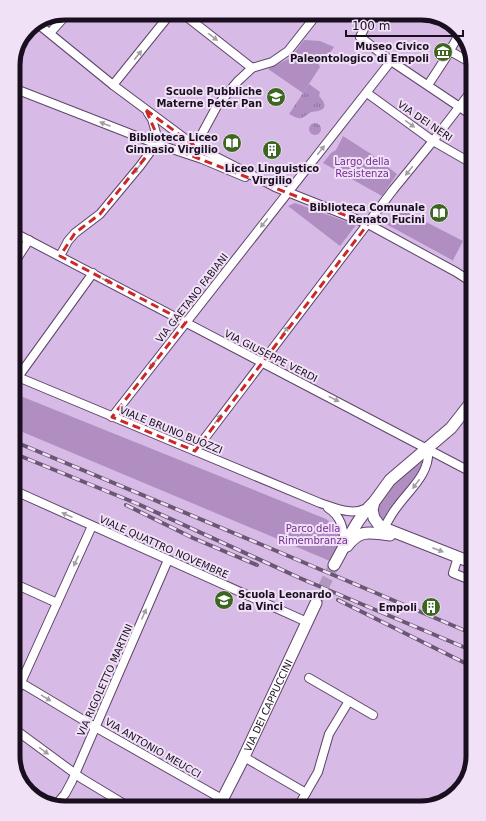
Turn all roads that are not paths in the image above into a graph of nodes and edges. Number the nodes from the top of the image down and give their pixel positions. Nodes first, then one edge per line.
1 (61, 20) edge
2 (166, 20) edge
3 (191, 20) edge
4 (312, 20) edge
5 (368, 20) edge
6 (42, 27) edge
7 (50, 33) junction
8 (457, 38) edge
9 (450, 51) junction
10 (466, 60) edge
11 (391, 61) junction
12 (252, 68) junction
13 (113, 85) junction
14 (428, 85) junction
15 (20, 91) edge
16 (367, 93) junction
17 (466, 98) edge
18 (459, 108) junction
19 (146, 110) junction
20 (466, 112) edge
21 (433, 141) junction
22 (154, 143) junction
23 (198, 148) junction
24 (187, 154) junction
25 (202, 159) junction
26 (466, 160) edge
27 (247, 174) junction
28 (275, 187) junction
29 (288, 192) junction
30 (368, 224) junction
31 (20, 236) edge
32 (29, 240) junction
33 (20, 254) edge
34 (60, 256) junction
35 (93, 273) junction
36 (466, 278) edge
37 (186, 322) junction
38 (262, 362) junction
39 (20, 369) edge
40 (20, 378) edge
41 (466, 409) edge
42 (112, 417) junction
43 (428, 448) junction
44 (195, 450) junction
45 (466, 469) edge
46 (20, 493) edge
47 (372, 502) junction
48 (320, 503) junction
49 (92, 526) junction
50 (384, 528) junction
51 (402, 536) junction
52 (346, 542) junction
53 (341, 553) junction
54 (458, 557) junction
55 (168, 560) junction
56 (466, 560) edge
57 (334, 566) tunnel mouth
58 (466, 578) edge
59 (20, 586) edge
60 (56, 603) junction
61 (316, 603) tunnel mouth
62 (307, 622) junction
63 (309, 678) dead end
64 (21, 683) joint
65 (349, 701) junction
66 (373, 715) dead end
67 (95, 727) junction
68 (20, 733) edge
69 (244, 757) junction
70 (75, 773) junction
71 (306, 794) junction
72 (59, 801) edge
73 (119, 801) edge
74 (218, 801) edge
75 (224, 801) edge
76 (302, 801) edge

1 - 7 street
13 -> 2 street
3 -> 12 street
4 - 12 street
5 - 11 street
6 - 7 street
7 - 13 street
8 - 9 street
9 - 10 street
9 - 14 street
11 - 14 street
11 - 16 street, VIA GAETANO FABIANI
12 - 23 street
13 - 19 street
14 - 18 street
22 -> 15 street
16 -> 21 street, VIA DEI NERI
29 -> 16 street, VIA GAETANO FABIANI
17 - 18 street
18 - 20 street
18 - 21 street
19 - 22 street
19 - 23 street
21 - 26 street, VIA DEI NERI
21 -> 30 street
22 - 24 street
22 -> 34 street
23 - 24 street
23 - 25 street
23 - 27 street
24 - 25 street
25 - 27 street
25 - 28 street
27 - 28 street
28 - 29 street
29 - 30 street
29 -> 37 street, VIA GAETANO FABIANI
30 - 36 street
38 -> 30 street
31 - 32 street, VIA GIUSEPPE VERDI
32 - 33 street
32 - 34 street, VIA GIUSEPPE VERDI
34 - 35 street, VIA GIUSEPPE VERDI
35 -> 37 street, VIA GIUSEPPE VERDI
35 - 39 street
37 - 38 street, VIA GIUSEPPE VERDI
37 -> 42 street, VIA GAETANO FABIANI
38 -> 43 street, VIA GIUSEPPE VERDI
44 -> 38 street
40 - 42 street, VIALE BRUNO BUOZZI
41 - 43 main road
42 - 44 street, VIALE BRUNO BUOZZI
43 - 45 street, VIA GIUSEPPE VERDI
43 - 47 main road
43 -> 50 street
44 - 48 street, VIALE BRUNO BUOZZI
49 -> 46 street, VIALE QUATTRO NOVEMBRE
47 - 48 street, VIALE BRUNO BUOZZI
47 - 50 main road
47 - 52 main road
48 - 52 street, VIALE BRUNO BUOZZI
49 - 55 street, VIALE QUATTRO NOVEMBRE
49 -> 60 street
50 - 51 main road
51 - 53 main road
51 -> 54 main road
52 - 53 main road
53 - 57 main road
54 - 56 main road
54 - 58 street
55 - 62 street, VIALE QUATTRO NOVEMBRE
67 -> 55 street, VIA RIGOLETTO MARTINI
59 - 60 street
60 - 64 street
61 - 62 main road, VIA DEI CAPPUCCINI
62 - 69 main road, VIA DEI CAPPUCCINI
63 - 65 street
64 -> 67 street, VIA ANTONIO MEUCCI
65 - 66 street
65 - 71 street
67 - 70 street, VIA RIGOLETTO MARTINI
67 - 74 street, VIA ANTONIO MEUCCI
68 -> 70 street
69 - 71 street
69 - 75 main road, VIA DEI CAPPUCCINI
70 - 72 street, VIA RIGOLETTO MARTINI
70 - 73 street
71 - 76 street

